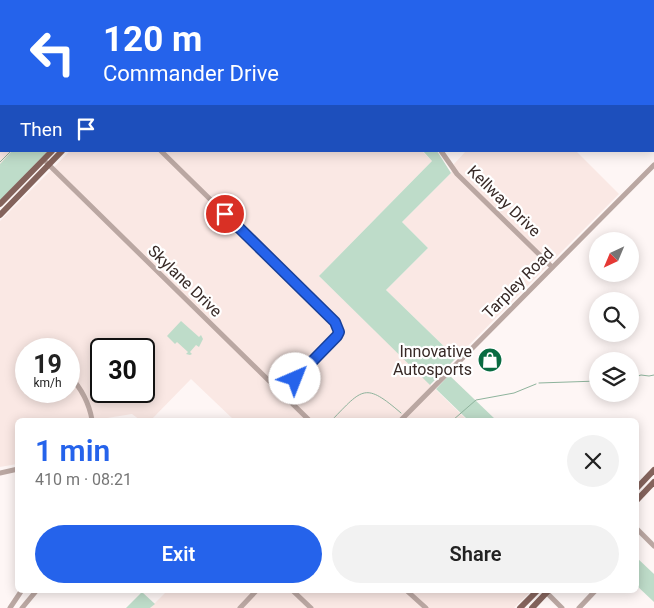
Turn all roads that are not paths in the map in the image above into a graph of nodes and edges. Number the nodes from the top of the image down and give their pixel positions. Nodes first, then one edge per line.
1 (51, 152) edge
2 (61, 152) edge
3 (162, 152) edge
4 (442, 152) edge
5 (46, 162) junction
6 (654, 165) edge
7 (0, 204) edge
8 (0, 215) edge
9 (552, 267) junction
10 (80, 388) edge
11 (281, 392) junction
12 (91, 418) edge
13 (308, 418) edge
14 (403, 418) edge
15 (15, 470) edge
16 (654, 470) edge
17 (0, 473) edge
18 (654, 482) edge
19 (639, 486) edge
20 (639, 498) edge
21 (639, 531) edge
22 (654, 546) edge
23 (20, 593) edge
24 (34, 593) edge
25 (255, 593) edge
26 (295, 593) edge
27 (409, 593) edge
28 (535, 593) edge
29 (544, 593) edge
30 (548, 593) edge
31 (593, 593) edge
32 (10, 608) edge
33 (22, 608) edge
34 (240, 608) edge
35 (311, 608) edge
36 (426, 608) edge
37 (520, 608) edge
38 (532, 608) edge
39 (562, 608) edge
40 (579, 608) edge

1 - 5 main road
2 - 5 main road
3 - 11 street
4 - 9 street, Kellway Drive
5 - 7 main road
5 - 8 main road
5 - 11 street, Skylane Drive
6 - 9 street, Tarpley Road
9 - 14 street, Tarpley Road
10 - 12 street
11 - 13 street, Skylane Drive
15 - 17 street
16 - 19 main road
18 - 20 main road
21 - 22 street
23 - 32 street
24 - 33 street
25 - 34 street
26 - 35 street
27 - 36 street
28 - 37 main road
29 - 38 main road
30 - 39 street
31 - 40 street

